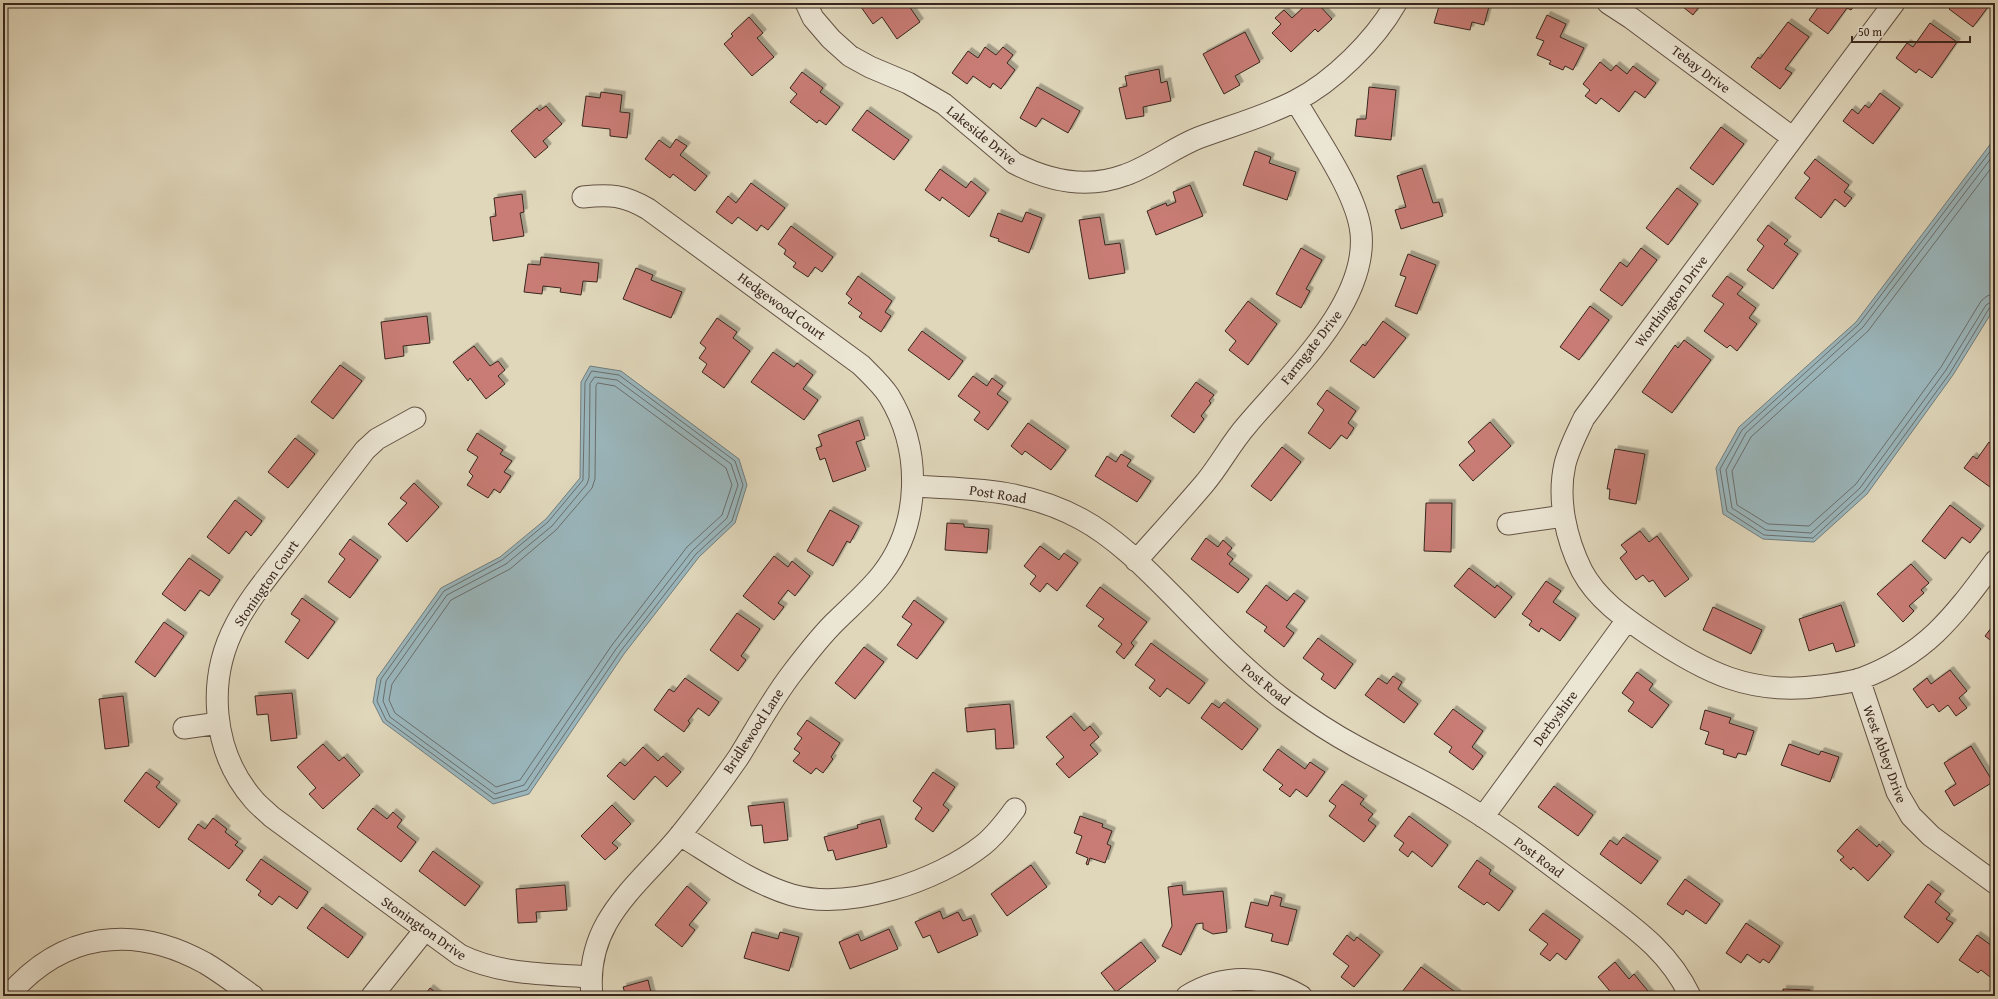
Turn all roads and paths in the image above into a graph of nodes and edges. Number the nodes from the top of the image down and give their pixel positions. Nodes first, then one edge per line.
1 (806, 3) edge
2 (1396, 3) edge
3 (1608, 3) edge
4 (1894, 3) edge
5 (1296, 101) junction
6 (1793, 138) junction
7 (583, 197) dead end
8 (415, 418) dead end
9 (913, 486) junction
10 (1564, 516) junction
11 (1508, 524) dead end
12 (1136, 561) junction
13 (1995, 561) edge
14 (1627, 620) junction
15 (1859, 679) junction
16 (219, 723) junction
17 (184, 728) dead end
18 (1015, 809) dead end
19 (1483, 817) junction
20 (680, 835) junction
21 (358, 880) joint
22 (1995, 883) edge
23 (424, 931) junction
24 (592, 986) edge
25 (8, 996) edge
26 (253, 996) edge
27 (372, 996) edge
28 (1187, 996) edge
29 (1301, 996) edge
30 (1690, 996) edge

1 - 5 street, Lakeside Drive
2 - 5 street, Lakeside Drive
3 - 6 street, Tebay Drive
4 - 6 street, Worthington Drive
5 - 12 street, Farmgate Drive
6 - 10 street, Worthington Drive
7 - 9 street, Hedgewood Court
8 - 16 street, Stonington Court
9 - 12 street, Post Road
9 - 20 street, Bridlewood Lane
10 - 11 street
10 - 14 street, Worthington Drive
12 - 19 street, Post Road
13 - 15 street, Worthington Drive
14 - 15 street, Worthington Drive
14 - 19 street, Derbyshire
15 - 22 street, West Abbey Drive
16 - 17 street
16 - 21 street, Stonington Court
18 - 20 street
19 - 30 street, Post Road
20 - 24 street, Bridlewood Lane
21 - 23 street, Stonington Drive
23 - 24 street, Stonington Drive
23 - 27 street
25 - 26 street
28 - 29 street

